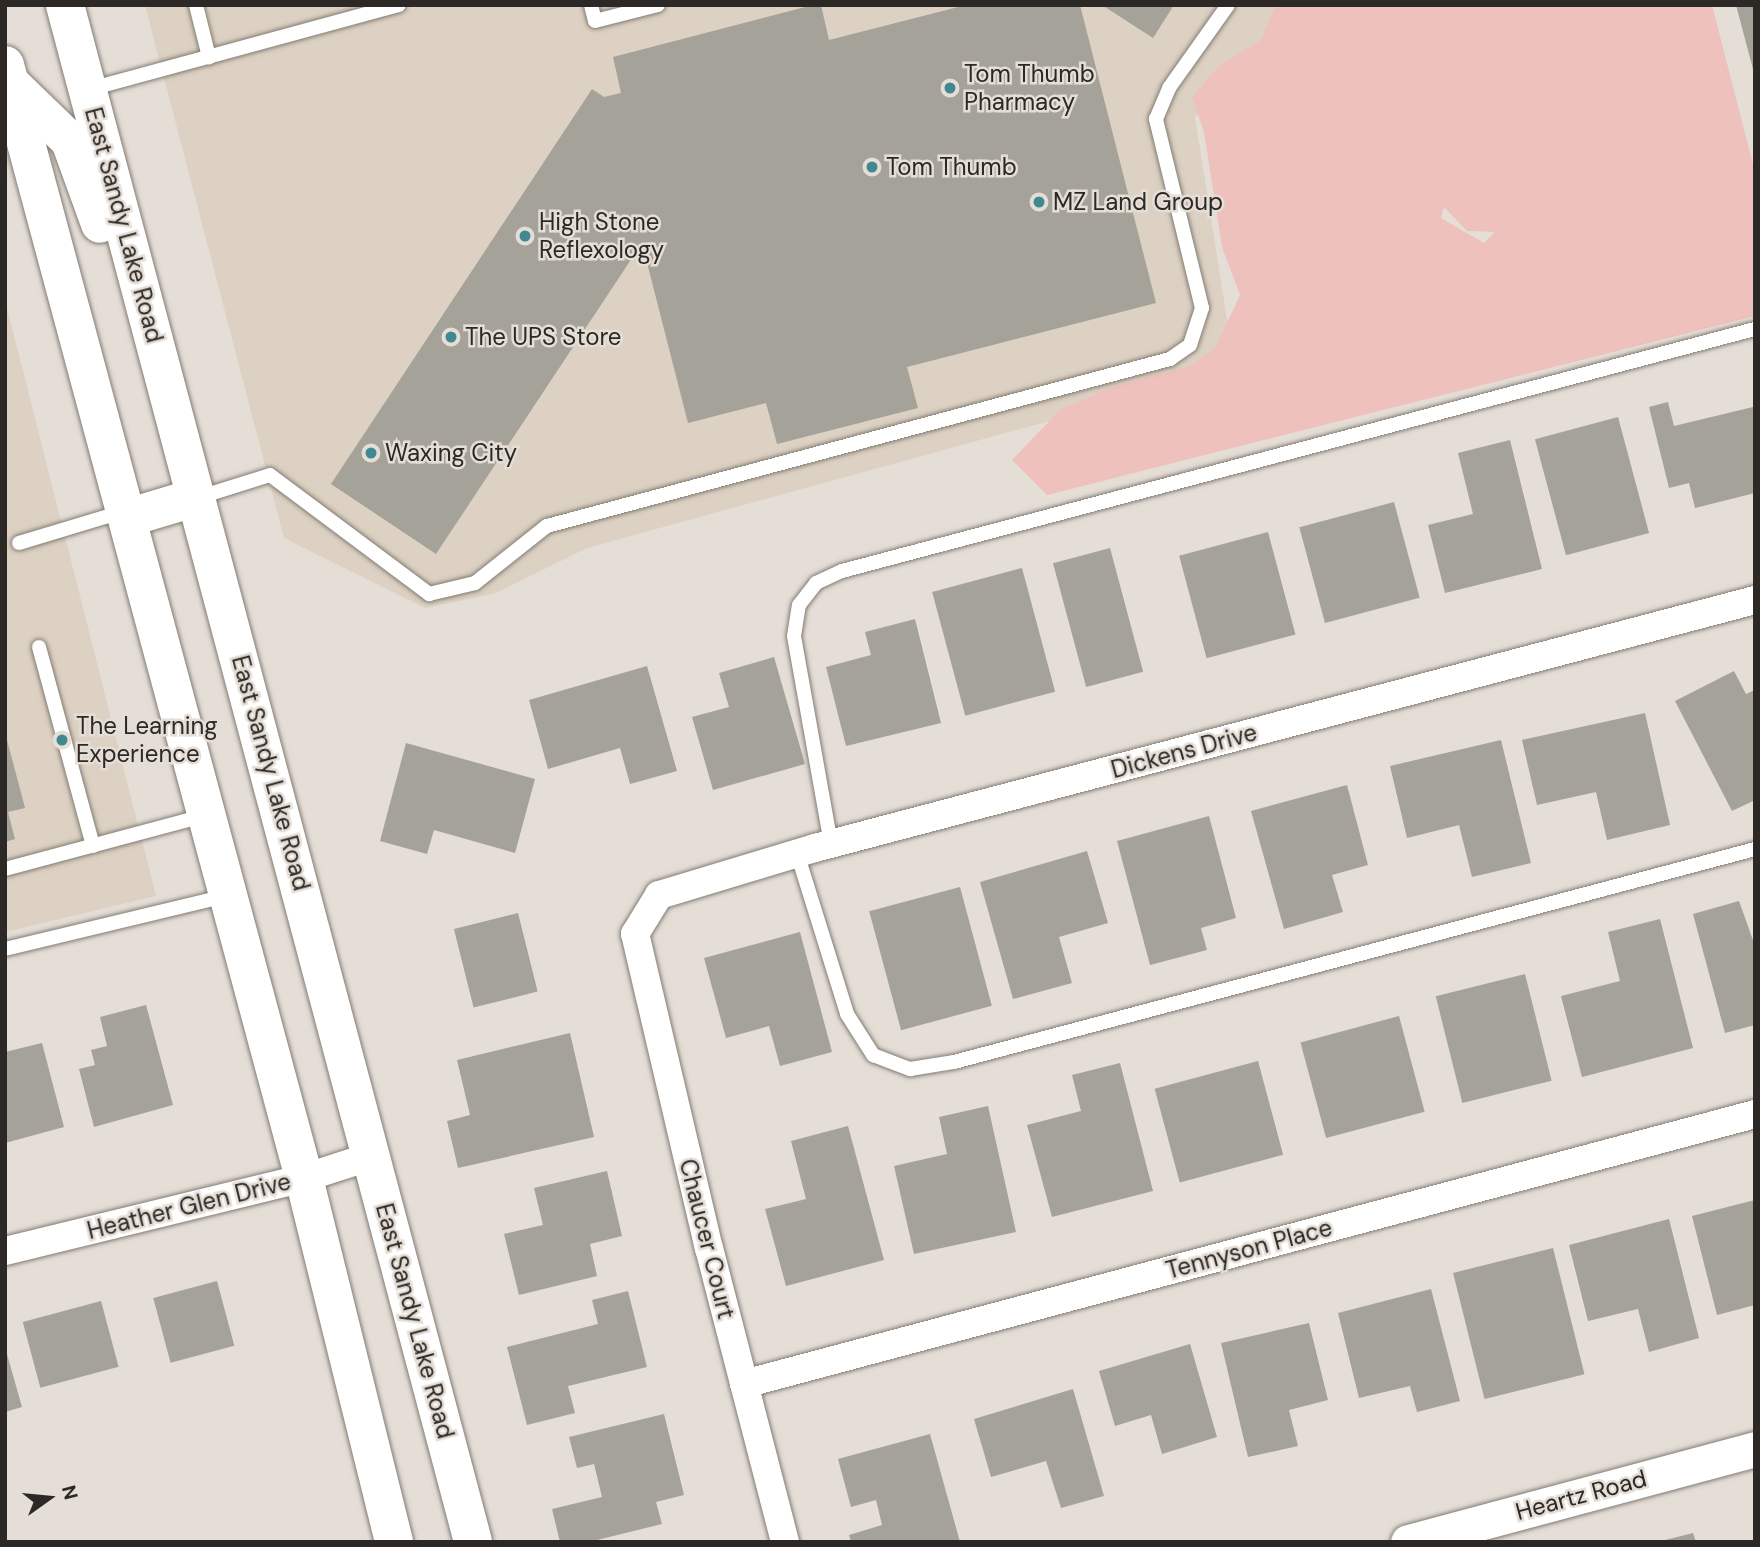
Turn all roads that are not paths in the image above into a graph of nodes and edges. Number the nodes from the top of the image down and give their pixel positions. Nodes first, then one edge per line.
1 (65, 5) edge
2 (196, 5) edge
3 (400, 5) edge
4 (591, 5) edge
5 (658, 5) edge
6 (1228, 5) edge
7 (209, 57) junction
8 (88, 90) junction
9 (9, 92) edge
10 (131, 256) junction
11 (1755, 329) edge
12 (197, 497) junction
13 (126, 514) junction
14 (19, 543) dead end
15 (1755, 600) edge
16 (39, 647) dead end
17 (206, 816) junction
18 (831, 844) junction
19 (93, 846) junction
20 (1755, 849) edge
21 (797, 853) junction
22 (5, 869) edge
23 (228, 895) junction
24 (635, 934) joint
25 (5, 949) edge
26 (1755, 1114) edge
27 (372, 1156) junction
28 (304, 1178) junction
29 (5, 1251) edge
30 (744, 1384) junction
31 (1755, 1449) edge
32 (394, 1542) edge
33 (473, 1542) edge
34 (785, 1542) edge
35 (1408, 1542) edge

1 - 8 main road, East Sandy Lake Road
2 - 7 lane
3 - 7 lane
4 - 5 lane
6 - 12 lane
7 - 8 lane
8 - 10 main road, East Sandy Lake Road
9 - 10 main road
9 - 13 main road
10 - 12 main road, East Sandy Lake Road
11 - 18 lane
12 - 13 main road
12 - 27 main road, East Sandy Lake Road
13 - 14 lane
13 - 17 main road
15 - 18 street, Dickens Drive
16 - 19 lane
17 - 19 lane
17 - 23 main road
18 - 21 street, Dickens Drive
19 - 22 lane
20 - 21 lane
21 - 24 street, Dickens Drive
23 - 25 lane
23 - 28 main road
24 - 30 street, Chaucer Court
26 - 30 street, Tennyson Place
27 - 28 street, Heather Glen Drive
27 - 33 main road, East Sandy Lake Road
28 - 29 street, Heather Glen Drive
28 - 32 main road
30 - 34 street, Chaucer Court
31 - 35 street, Heartz Road

